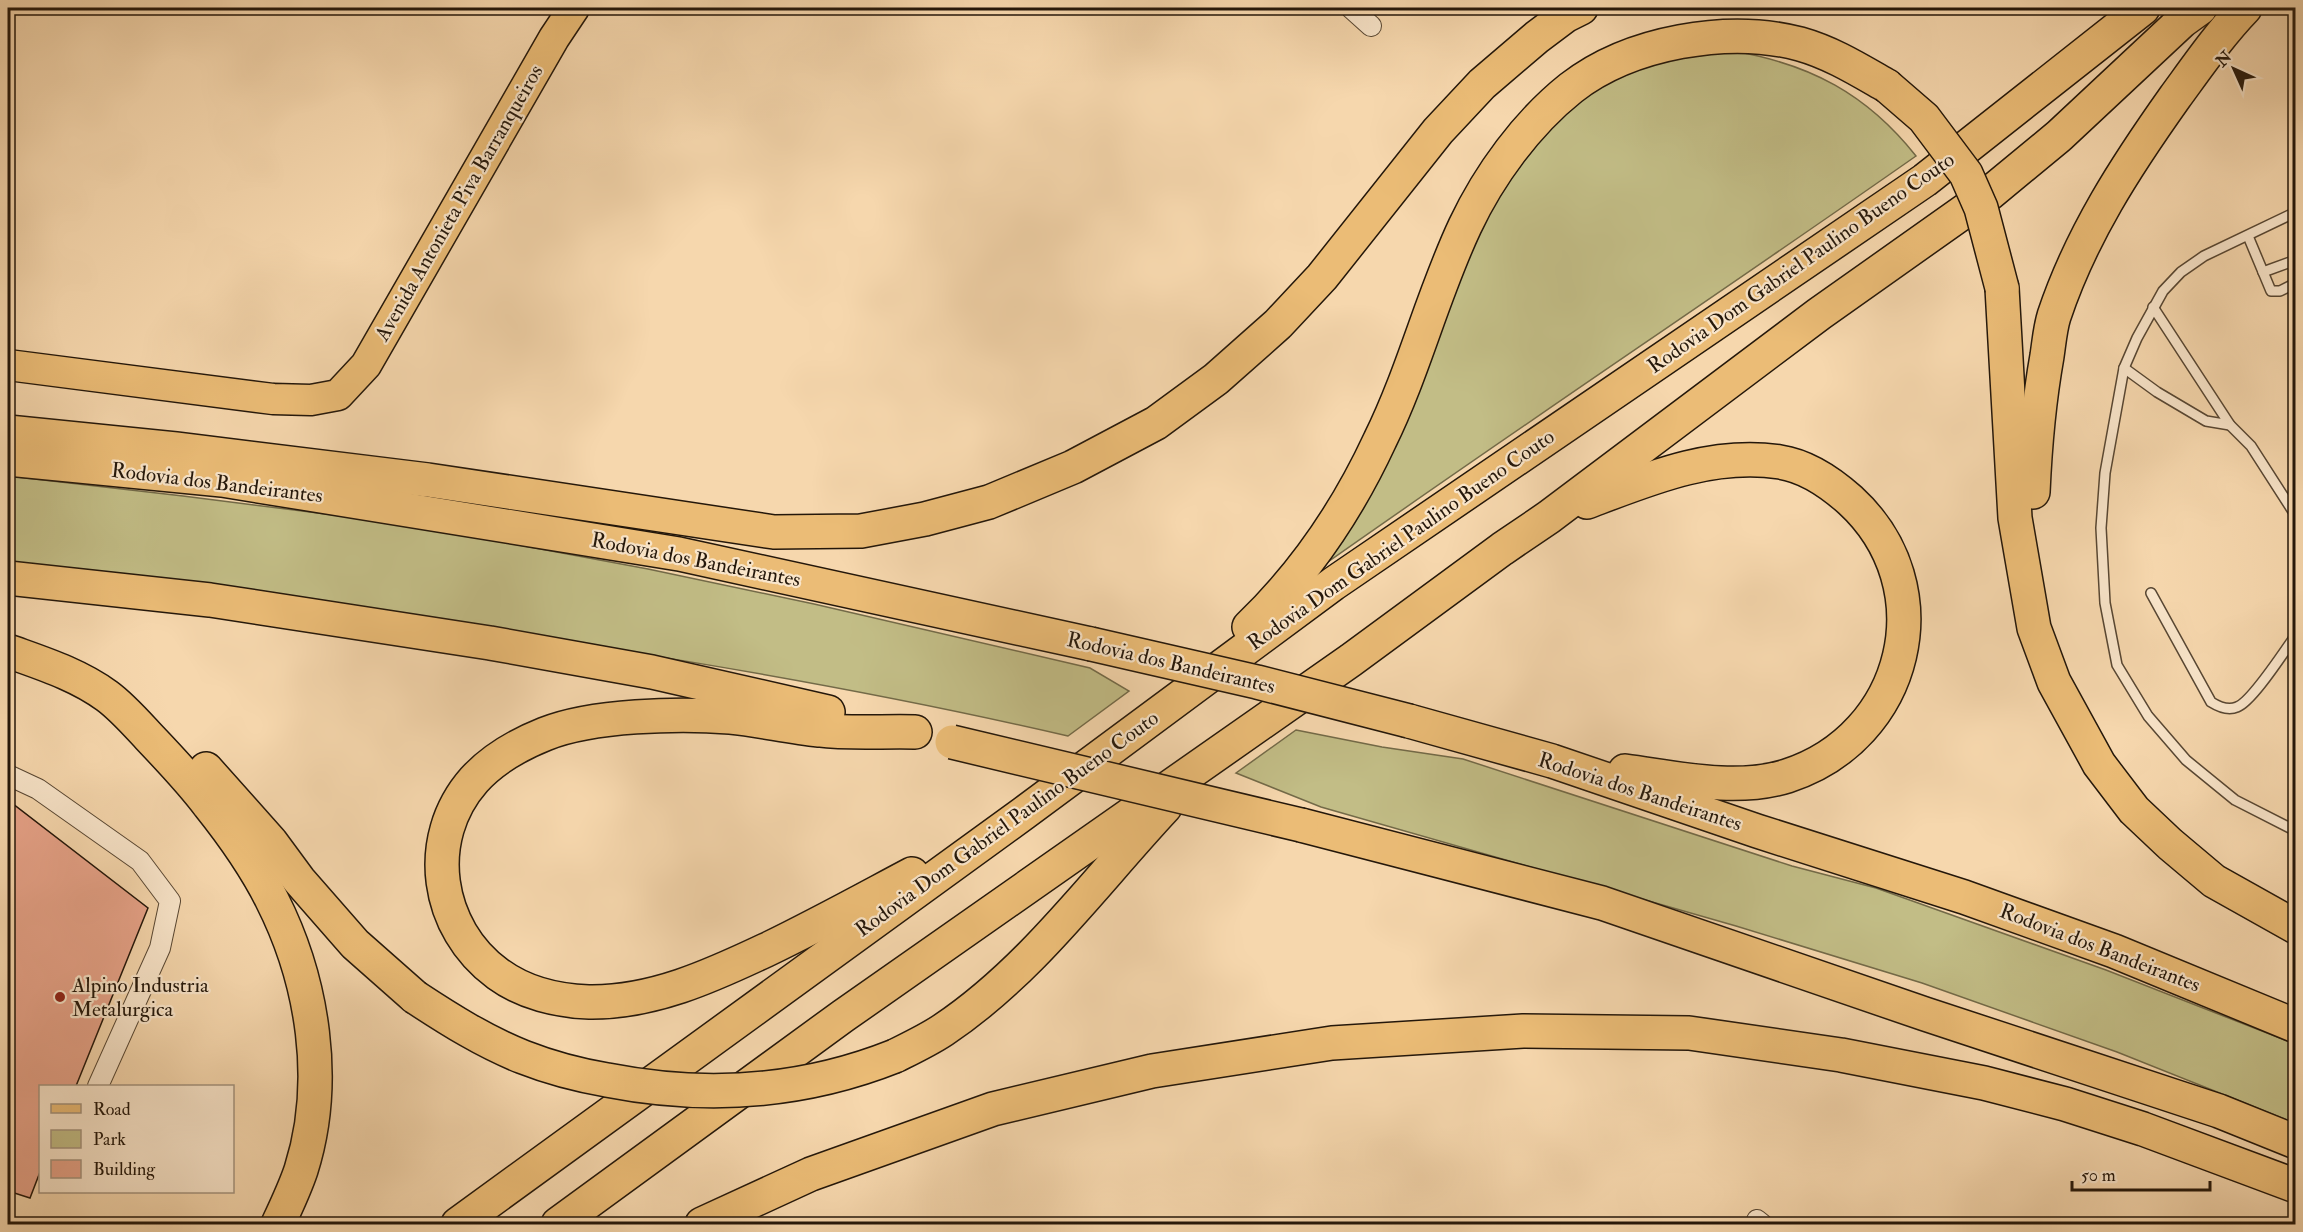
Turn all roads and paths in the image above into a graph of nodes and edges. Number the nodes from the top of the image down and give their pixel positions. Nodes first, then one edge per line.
1 (574, 8) edge
2 (1351, 8) edge
3 (1581, 8) edge
4 (2143, 8) edge
5 (2200, 8) edge
6 (2245, 8) edge
7 (1371, 26) dead end
8 (2295, 212) edge
9 (2248, 236) junction
10 (2295, 260) edge
11 (2263, 272) junction
12 (2295, 283) edge
13 (2154, 307) junction
14 (8, 365) edge
15 (2124, 368) junction
16 (2230, 425) junction
17 (8, 432) edge
18 (8, 459) edge
19 (1549, 516) junction
20 (2295, 516) edge
21 (8, 578) edge
22 (2151, 593) dead end
23 (2295, 634) edge
24 (8, 651) edge
25 (2054, 681) junction
26 (130, 717) junction
27 (1152, 719) junction
28 (915, 732) junction
29 (1209, 759) junction
30 (1552, 762) junction
31 (8, 776) edge
32 (1024, 813) junction
33 (2295, 831) edge
34 (2295, 927) edge
35 (2295, 1026) edge
36 (98, 1085) edge
37 (2295, 1142) edge
38 (2295, 1186) edge
39 (278, 1224) edge
40 (458, 1224) edge
41 (558, 1224) edge
42 (702, 1224) edge

1 - 14 main road, Avenida Antonieta Piva Barranqueiros
2 - 7 street
3 - 17 highway
4 - 27 highway, Rodovia Dom Gabriel Paulino Bueno Couto
5 - 19 highway
6 - 25 highway
8 - 9 lane
9 - 11 lane
9 - 13 lane
10 - 11 lane
11 - 12 lane
13 - 15 lane
13 - 16 lane
15 - 16 lane
15 - 33 lane
16 - 20 lane
18 - 30 highway, Rodovia dos Bandeirantes, bridge
19 - 29 highway
19 - 30 highway
21 - 28 highway
22 - 23 lane
24 - 26 highway
25 - 27 highway, bridge
25 - 34 highway
26 - 29 highway, bridge
26 - 39 highway
27 - 32 highway, Rodovia Dom Gabriel Paulino Bueno Couto
28 - 32 highway
28 - 37 highway, bridge
29 - 41 highway
30 - 35 highway, Rodovia dos Bandeirantes
31 - 36 street
32 - 40 highway, Rodovia Dom Gabriel Paulino Bueno Couto
38 - 42 highway

